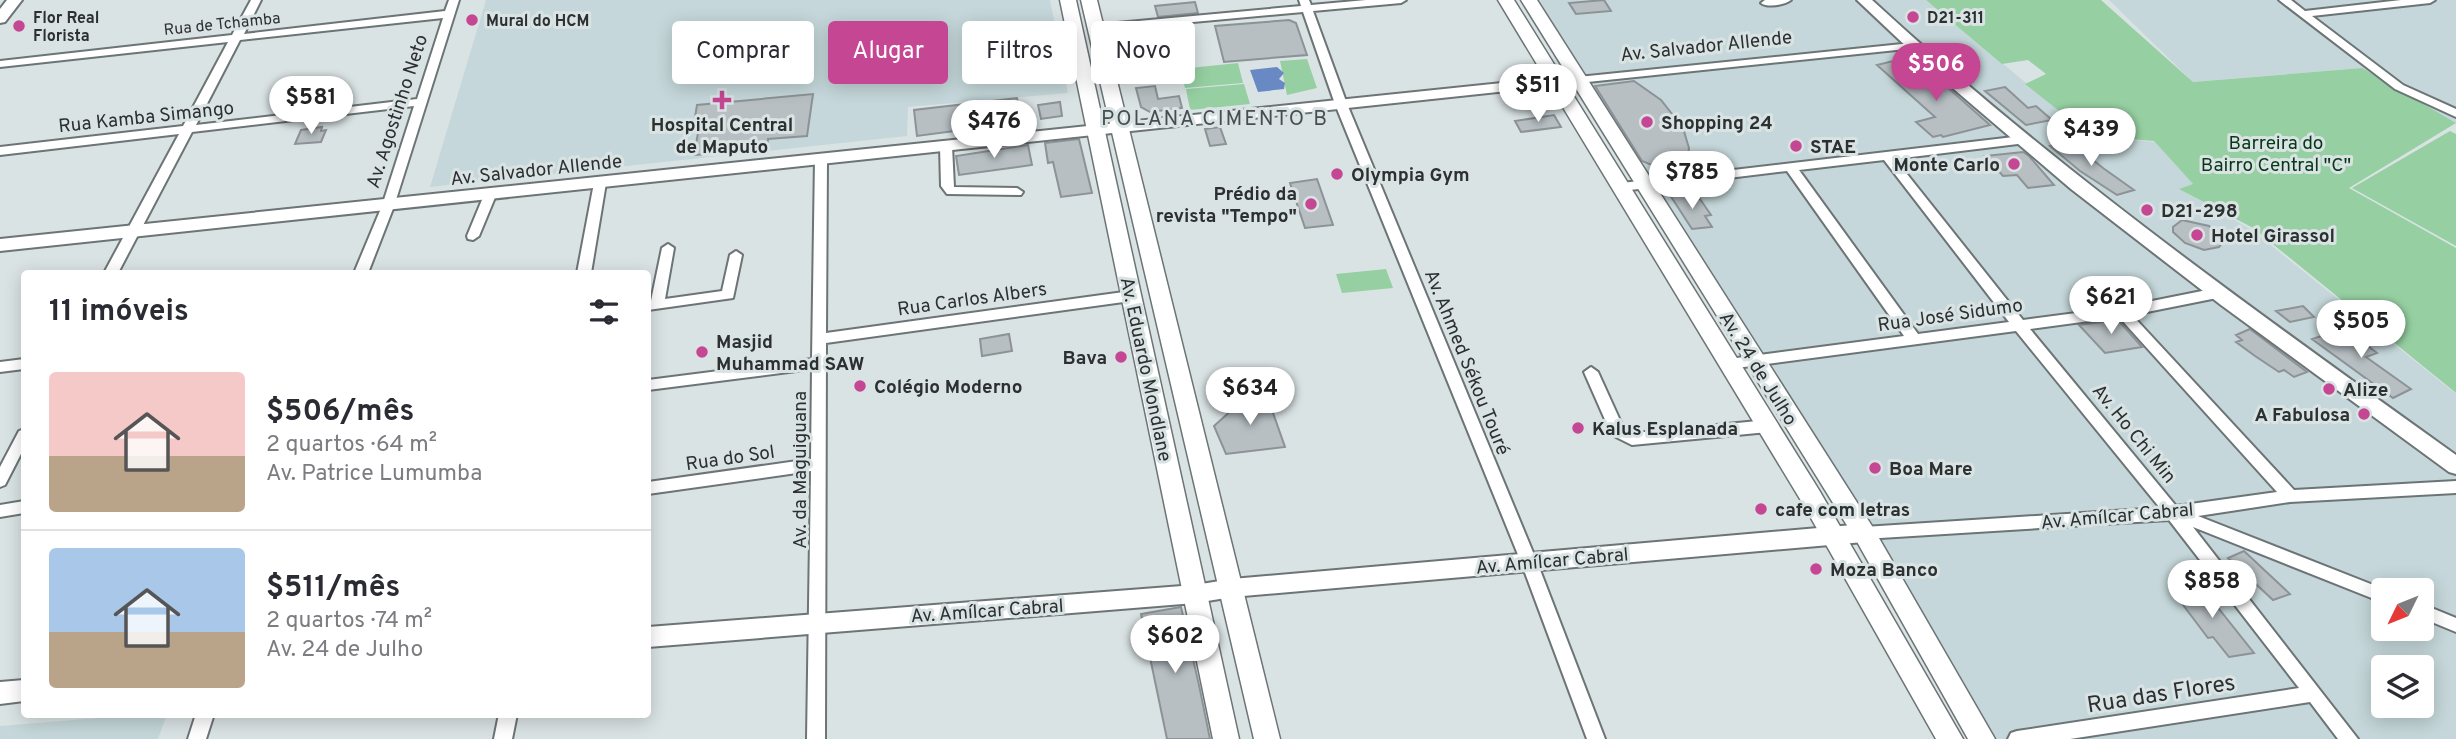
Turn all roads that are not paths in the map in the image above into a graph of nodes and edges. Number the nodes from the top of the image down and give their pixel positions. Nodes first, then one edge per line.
1 (15, 0) edge
2 (256, 0) edge
3 (454, 0) edge
4 (1068, 0) edge
5 (1089, 0) edge
6 (1401, 0) edge
7 (1506, 0) edge
8 (1529, 0) edge
9 (1786, 0) edge
10 (1864, 0) edge
11 (2284, 0) edge
12 (2430, 0) edge
13 (1766, 3) dead end
14 (1306, 4) edge
15 (448, 14) junction
16 (2302, 14) junction
17 (0, 19) edge
18 (1094, 21) edge
19 (1157, 21) edge
20 (236, 37) junction
21 (1912, 46) junction
22 (0, 64) edge
23 (1578, 80) junction
24 (1557, 82) junction
25 (1108, 84) edge
26 (422, 102) junction
27 (1341, 104) junction
28 (2456, 113) edge
29 (1118, 127) junction
30 (189, 129) junction
31 (1097, 130) junction
32 (2022, 140) junction
33 (946, 146) junction
34 (0, 151) edge
35 (1886, 155) junction
36 (821, 159) junction
37 (1790, 167) junction
38 (600, 183) junction
39 (1644, 184) junction
40 (1622, 187) junction
41 (1017, 192) dead end
42 (490, 195) junction
43 (388, 206) junction
44 (132, 231) junction
45 (473, 236) dead end
46 (0, 245) edge
47 (668, 248) dead end
48 (736, 255) dead end
49 (112, 270) edge
50 (362, 270) edge
51 (585, 270) edge
52 (2217, 293) junction
53 (1131, 296) junction
54 (652, 306) edge
55 (2122, 312) junction
56 (2018, 324) junction
57 (1913, 338) junction
58 (819, 339) junction
59 (1754, 361) junction
60 (818, 363) junction
61 (21, 364) edge
62 (1729, 364) junction
63 (0, 367) edge
64 (1591, 372) dead end
65 (651, 385) edge
66 (1768, 426) junction
67 (21, 442) edge
68 (818, 464) junction
69 (2456, 466) edge
70 (0, 481) edge
71 (2456, 487) edge
72 (651, 488) edge
73 (2290, 496) junction
74 (21, 508) edge
75 (0, 511) edge
76 (2173, 513) junction
77 (1864, 533) junction
78 (1834, 536) junction
79 (1530, 562) junction
80 (1232, 588) junction
81 (2371, 591) edge
82 (1195, 594) junction
83 (2434, 616) edge
84 (817, 622) junction
85 (2456, 625) edge
86 (651, 637) edge
87 (21, 691) edge
88 (0, 693) edge
89 (2312, 694) junction
90 (204, 718) edge
91 (507, 718) edge
92 (197, 739) edge
93 (503, 739) edge
94 (816, 739) edge
95 (1226, 739) edge
96 (1267, 739) edge
97 (1596, 739) edge
98 (1950, 739) edge
99 (1982, 739) edge
100 (2017, 739) edge
101 (2349, 739) edge

1 - 17 street
2 - 20 street
3 - 15 street, Av. Agostinho Neto
4 - 31 main road, Av. Eduardo Mondlane
5 - 18 main road
6 - 14 street
7 - 24 main road, Av. 24 de Julho
8 - 23 main road, Av. 24 de Julho
9 - 13 street
10 - 21 street
11 - 16 street
12 - 16 street
14 - 19 street
14 - 27 street, Av. Ahmed Sékou Touré
15 - 20 street, Rua de Tchamba
15 - 26 street, Av. Agostinho Neto
16 - 28 street
20 - 22 street, Rua de Tchamba
20 - 30 street
21 - 23 street, Av. Salvador Allende
21 - 32 street
23 - 24 street, Av. Salvador Allende
23 - 39 main road, Av. 24 de Julho
24 - 27 street, Av. Salvador Allende
24 - 40 main road, Av. 24 de Julho
25 - 29 main road
26 - 30 street, Rua Kamba Simango
26 - 43 street, Av. Agostinho Neto
27 - 29 street, Av. Salvador Allende
27 - 79 street, Av. Ahmed Sékou Touré
29 - 31 street, Av. Salvador Allende
29 - 80 main road, Av. Eduardo Mondlane
30 - 34 street, Rua Kamba Simango
30 - 44 street
31 - 33 street, Av. Salvador Allende
31 - 53 main road, Av. Eduardo Mondlane
32 - 35 street
32 - 52 street
33 - 36 street, Av. Salvador Allende
33 - 41 street
35 - 37 street
35 - 56 street, Av. Ho Chi Min
36 - 38 street, Av. Salvador Allende
36 - 58 street, Av. da Maguiguana
37 - 39 street
37 - 57 street
38 - 42 street, Av. Salvador Allende
38 - 51 street
39 - 40 street
39 - 59 main road, Av. 24 de Julho
40 - 62 main road, Av. 24 de Julho
42 - 43 street, Av. Salvador Allende
42 - 45 street
43 - 44 street, Av. Salvador Allende
43 - 50 street, Av. Agostinho Neto
44 - 46 street, Av. Salvador Allende
44 - 49 street
47 - 54 street
48 - 54 street
52 - 55 street, Rua José Sidumo
52 - 69 street
53 - 58 street, Rua Carlos Albers
53 - 82 main road, Av. Eduardo Mondlane
55 - 56 street, Rua José Sidumo
55 - 73 street
56 - 57 street, Rua José Sidumo
56 - 76 street, Av. Ho Chi Min
57 - 59 street, Rua José Sidumo
58 - 60 street, Av. da Maguiguana
59 - 62 street, Rua José Sidumo
59 - 77 main road, Av. 24 de Julho
60 - 65 street
60 - 68 street, Av. da Maguiguana
61 - 63 street
62 - 66 main road, Av. 24 de Julho
64 - 66 street
66 - 78 main road, Av. 24 de Julho
67 - 70 street
68 - 72 street, Rua do Sol
68 - 84 street, Av. da Maguiguana
71 - 73 street, Av. Amílcar Cabral
73 - 76 street, Av. Amílcar Cabral
74 - 75 street
76 - 77 street, Av. Amílcar Cabral
76 - 81 street
76 - 89 street, Av. Ho Chi Min
77 - 78 street, Av. Amílcar Cabral
77 - 99 main road, Av. 24 de Julho
78 - 79 street, Av. Amílcar Cabral
78 - 98 main road, Av. 24 de Julho
79 - 80 street, Av. Amílcar Cabral
79 - 97 street, Av. Ahmed Sékou Touré
80 - 82 street, Av. Amílcar Cabral
80 - 96 main road, Av. Eduardo Mondlane
82 - 84 street, Av. Amílcar Cabral
82 - 95 main road, Av. Eduardo Mondlane
83 - 85 street
84 - 86 street, Av. Amílcar Cabral
84 - 94 street, Av. da Maguiguana
87 - 88 street
89 - 100 street, Rua das Flores
89 - 101 street, Av. Ho Chi Min
90 - 92 street
91 - 93 street

